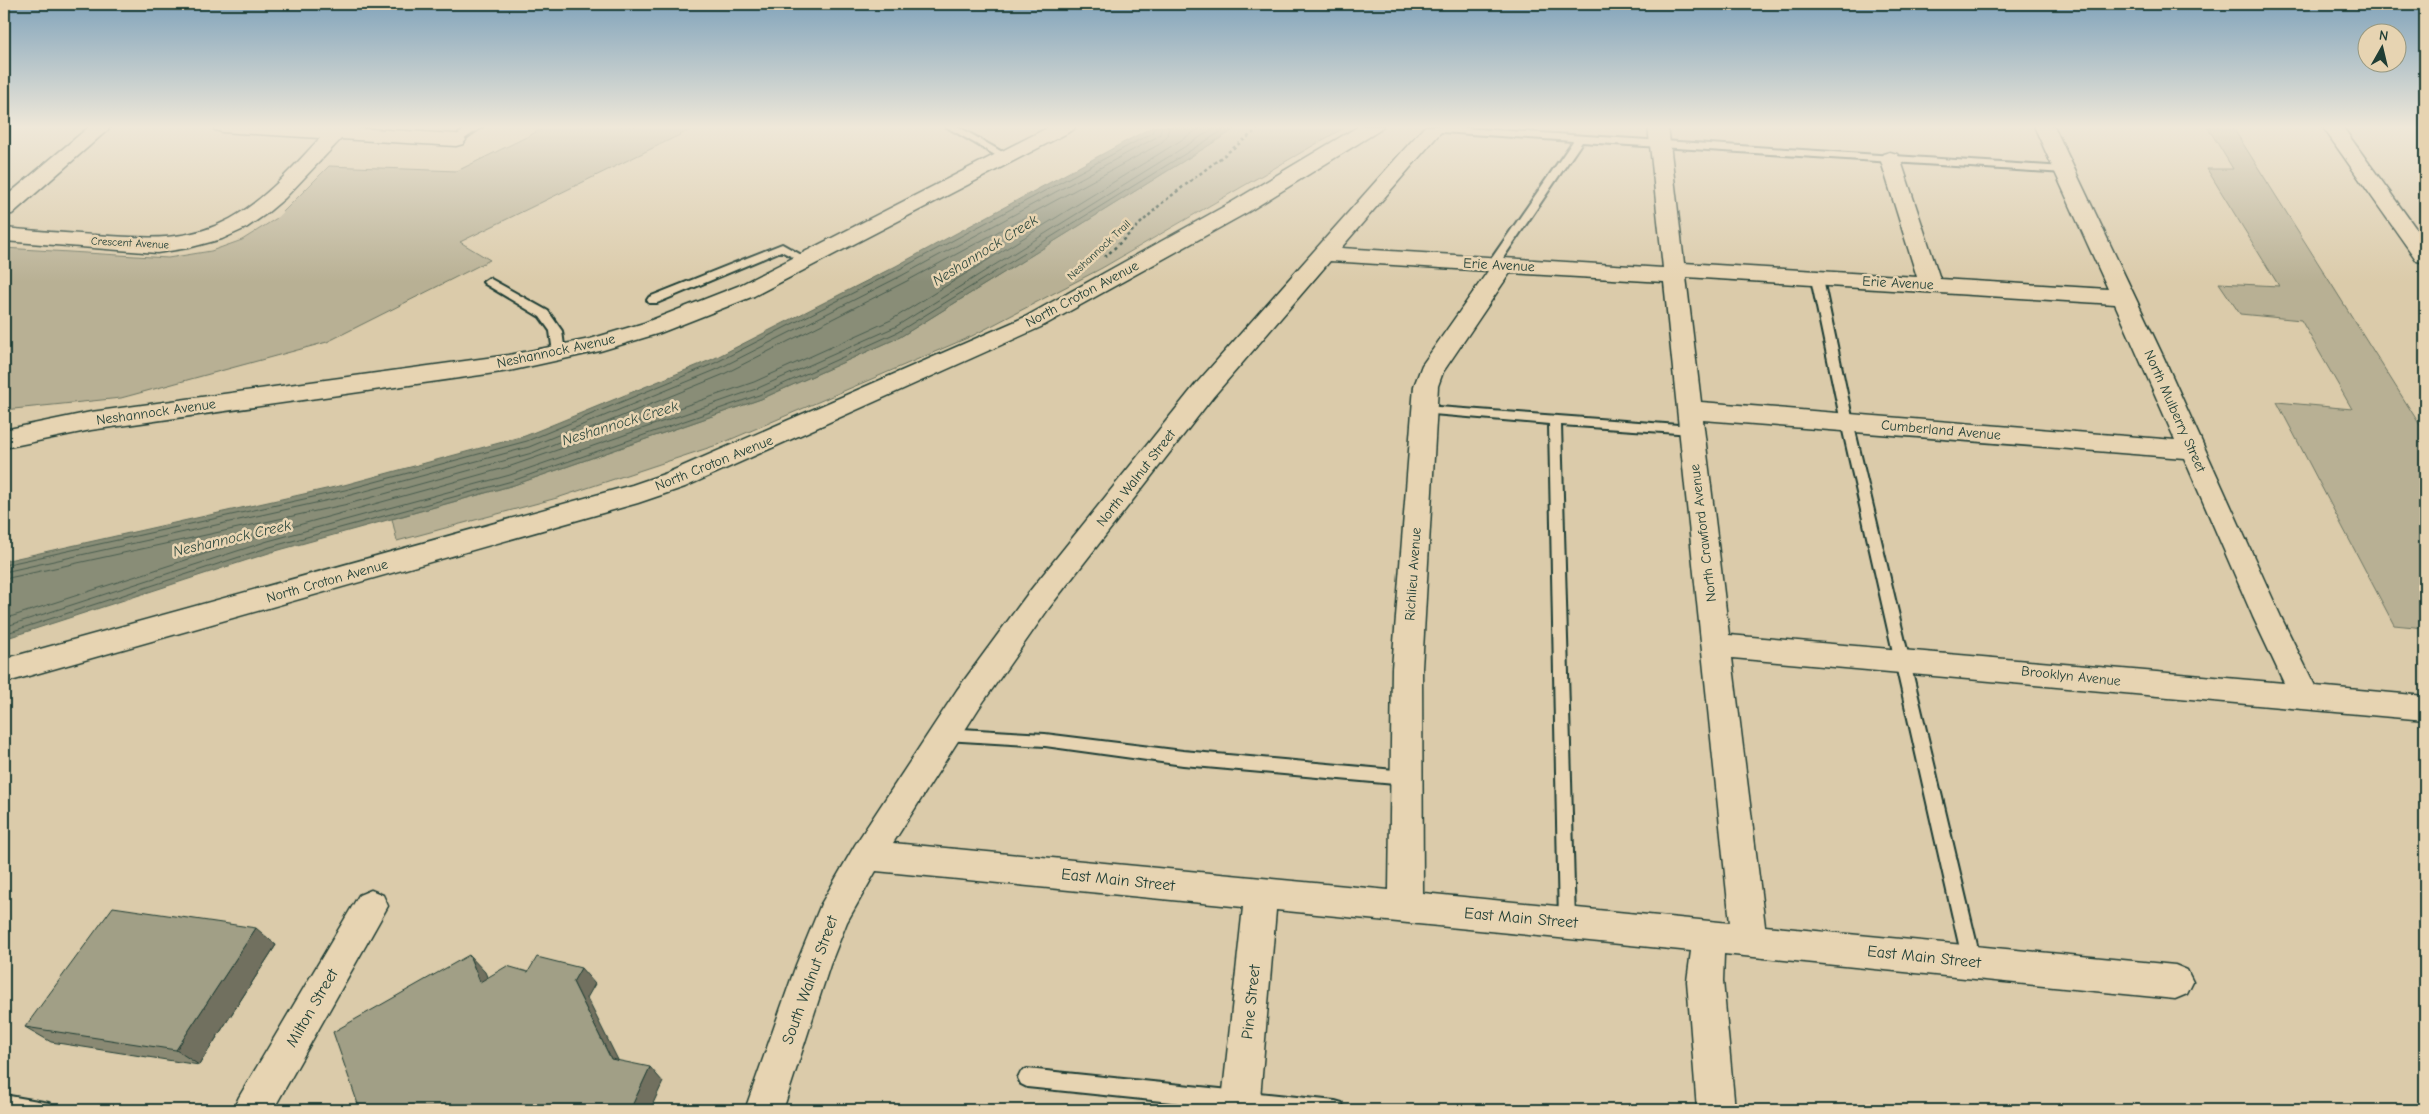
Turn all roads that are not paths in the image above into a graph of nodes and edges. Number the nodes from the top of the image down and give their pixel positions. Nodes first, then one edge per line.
1 (41, 178) edge
2 (290, 178) edge
3 (966, 178) edge
4 (1288, 178) edge
5 (1389, 178) edge
6 (1554, 178) edge
7 (1664, 178) edge
8 (1896, 178) edge
9 (2068, 178) edge
10 (2369, 178) edge
11 (4, 209) edge
12 (4, 235) edge
13 (1323, 254) junction
14 (2425, 256) edge
15 (806, 261) junction
16 (1498, 265) junction
17 (1674, 273) junction
18 (1817, 279) junction
19 (489, 282) dead end
20 (1931, 285) junction
21 (2123, 297) junction
22 (653, 300) dead end
23 (559, 353) junction
24 (1425, 410) junction
25 (1555, 420) junction
26 (1690, 420) junction
27 (1847, 422) junction
28 (4, 439) edge
29 (2193, 450) junction
30 (1716, 645) junction
31 (1902, 660) junction
32 (4, 671) edge
33 (2306, 696) junction
34 (2425, 708) edge
35 (945, 734) junction
36 (1406, 778) junction
37 (867, 855) junction
38 (1261, 893) junction
39 (371, 906) dead end
40 (1406, 907) junction
41 (1566, 922) junction
42 (1714, 936) junction
43 (1749, 939) junction
44 (1972, 962) junction
45 (2175, 982) dead end
46 (1027, 1078) dead end
47 (4, 1104) edge
48 (1240, 1105) edge
49 (42, 1110) edge
50 (252, 1110) edge
51 (764, 1110) edge
52 (1334, 1110) edge
53 (1716, 1110) edge

1 - 11 street
2 - 12 street, Crescent Avenue
3 - 15 street, Neshannock Avenue
4 - 32 street, North Croton Avenue
5 - 13 street, North Walnut Street
6 - 16 lane, Richlieu Avenue
7 - 17 street, North Crawford Avenue
8 - 20 street
9 - 21 street, North Mulberry Street
10 - 14 street
13 - 16 street, Erie Avenue
13 - 35 street, North Walnut Street
15 - 22 lane
15 - 23 street, Neshannock Avenue
16 - 17 street, Erie Avenue
16 - 24 street, Richlieu Avenue
17 - 18 street, Erie Avenue
17 - 26 street, North Crawford Avenue
18 - 20 street, Erie Avenue
18 - 27 lane
19 - 23 lane
20 - 21 street, Erie Avenue
21 - 29 street, North Mulberry Street
23 - 28 street, Neshannock Avenue
24 - 25 lane
24 - 36 street, Richlieu Avenue
25 - 26 lane
25 - 41 lane
26 - 27 street, Cumberland Avenue
26 - 30 street, North Crawford Avenue
27 - 29 street, Cumberland Avenue
27 - 31 lane
29 - 33 street, North Mulberry Street
30 - 31 street, Brooklyn Avenue
30 - 43 street, North Crawford Avenue
31 - 33 street, Brooklyn Avenue
31 - 44 lane
33 - 34 street, Brooklyn Avenue
35 - 36 lane
35 - 37 street, North Walnut Street
36 - 40 street, Richlieu Avenue
37 - 38 street, East Main Street
37 - 51 street, South Walnut Street
38 - 40 street, East Main Street
38 - 48 street, Pine Street
39 - 50 street, Milton Street
40 - 41 street, East Main Street
41 - 42 street, East Main Street
42 - 43 street, East Main Street
42 - 53 street
43 - 44 street, East Main Street
44 - 45 street, East Main Street
46 - 48 lane
47 - 49 lane
48 - 52 lane

